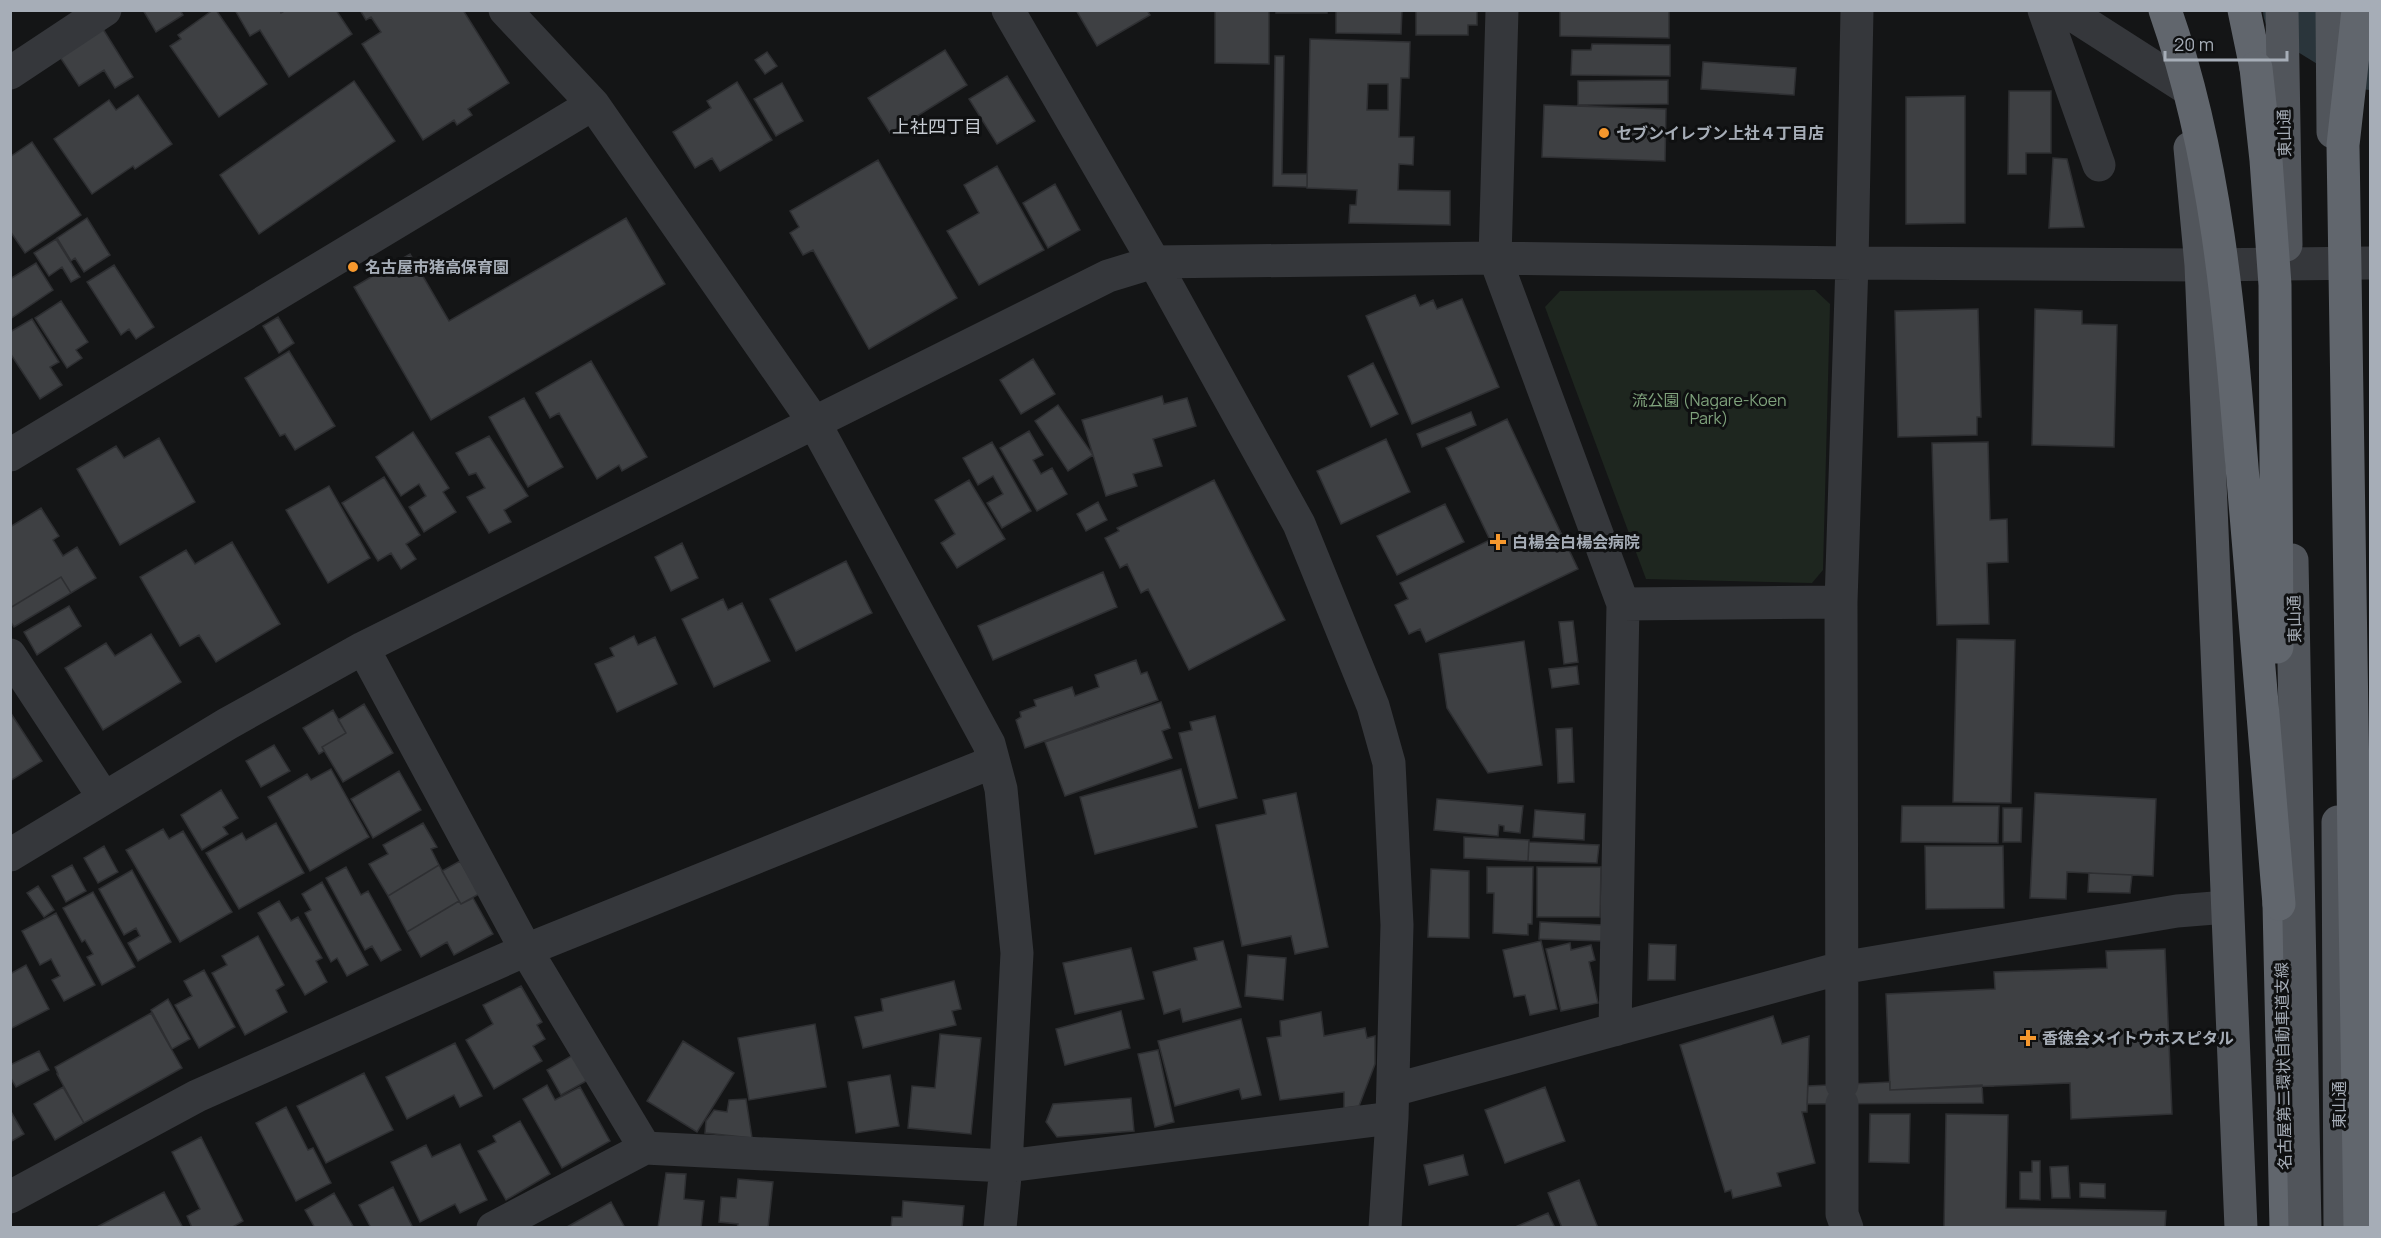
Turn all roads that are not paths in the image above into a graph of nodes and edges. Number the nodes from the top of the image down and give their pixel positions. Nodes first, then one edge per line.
1 (105, 10) edge
2 (505, 10) edge
3 (1008, 10) edge
4 (1502, 10) edge
5 (1857, 10) edge
6 (2044, 10) edge
7 (2065, 10) edge
8 (2165, 10) edge
9 (2178, 10) edge
10 (2244, 10) edge
11 (2282, 10) edge
12 (2332, 10) edge
13 (2358, 10) edge
14 (10, 74) edge
15 (2185, 85) junction
16 (593, 104) junction
17 (2099, 165) dead end
18 (1495, 258) junction
19 (1154, 262) junction
20 (2370, 262) edge
21 (1852, 263) junction
22 (2201, 265) junction
23 (814, 422) junction
24 (10, 455) edge
25 (1841, 602) junction
26 (1623, 604) junction
27 (363, 648) junction
28 (10, 655) edge
29 (993, 762) junction
30 (104, 798) junction
31 (10, 855) edge
32 (2279, 904) junction
33 (2227, 907) junction
34 (526, 950) junction
35 (1841, 968) junction
36 (2370, 1003) edge
37 (1615, 1030) junction
38 (1393, 1104) junction
39 (645, 1148) junction
40 (1006, 1166) junction
41 (10, 1197) edge
42 (493, 1227) edge
43 (1000, 1227) edge
44 (1385, 1227) edge
45 (1847, 1227) edge
46 (2241, 1227) edge
47 (2286, 1227) edge
48 (2305, 1227) edge
49 (2340, 1227) edge
50 (2360, 1227) edge
51 (2366, 1227) edge

1 - 14 street
2 - 16 street
3 - 19 street
4 - 18 street
5 - 21 street
6 - 17 street
7 - 15 street
8 - 32 highway, bridge
9 - 15 main road, bridge
10 - 32 highway, bridge
11 - 48 main road, 東山通, bridge
12 - 49 main road, 東山通, bridge
13 - 50 highway, bridge
15 - 22 main road
16 - 23 street
16 - 24 street
18 - 19 street
18 - 21 street
18 - 26 street
19 - 23 street
19 - 38 street
20 - 22 street
21 - 22 street
21 - 25 street
22 - 33 main road
23 - 27 street
23 - 29 street
25 - 26 street
25 - 35 street
26 - 37 street
27 - 30 street
27 - 34 street
28 - 30 street
29 - 34 street
29 - 40 street
30 - 31 street
32 - 47 highway, 名古屋第二環状自動車道支線
33 - 35 street
33 - 46 main road
34 - 39 street
34 - 41 street
35 - 37 street
35 - 45 street
36 - 51 highway
37 - 38 street
38 - 40 street
38 - 44 street
39 - 40 street
39 - 42 street
40 - 43 street

